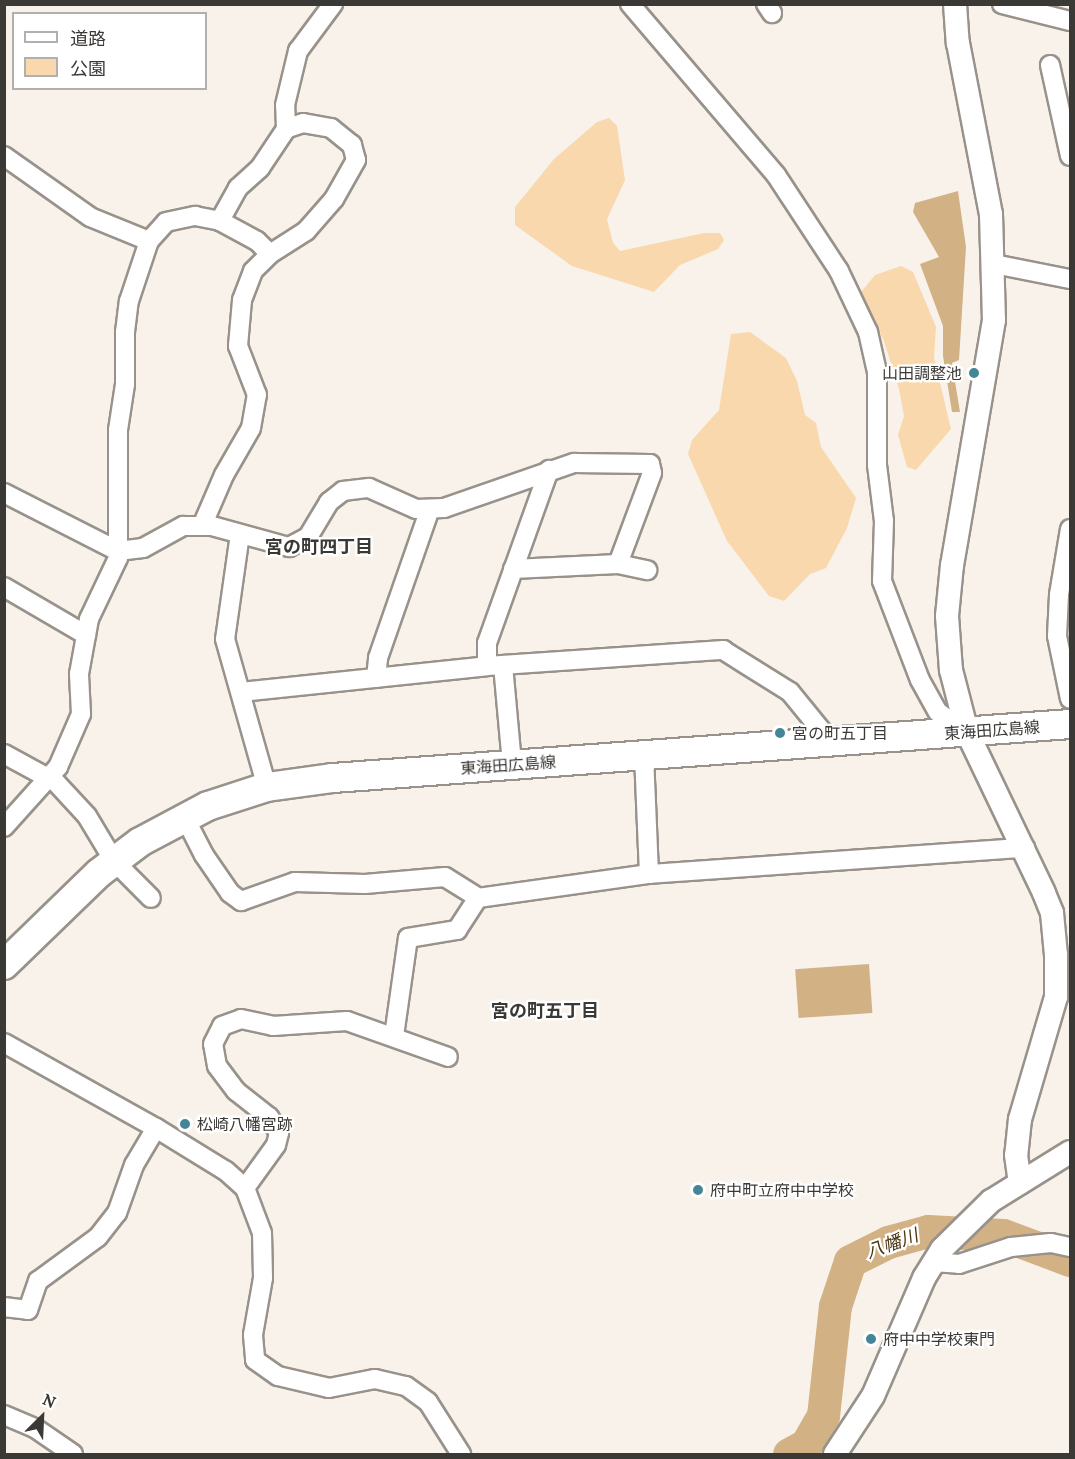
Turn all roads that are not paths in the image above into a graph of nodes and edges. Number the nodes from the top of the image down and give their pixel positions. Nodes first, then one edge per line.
1 (333, 4) edge
2 (630, 4) edge
3 (955, 4) edge
4 (1002, 4) edge
5 (1071, 21) edge
6 (1050, 65) dead end
7 (286, 129) junction
8 (4, 156) edge
9 (1071, 156) edge
10 (220, 221) junction
11 (148, 241) junction
12 (270, 254) junction
13 (994, 264) junction
14 (1071, 279) edge
15 (549, 470) junction
16 (4, 493) edge
17 (430, 509) junction
18 (202, 526) junction
19 (1071, 528) edge
20 (240, 534) junction
21 (118, 551) junction
22 (618, 564) junction
23 (513, 569) junction
24 (647, 570) dead end
25 (4, 587) edge
26 (1064, 613) edge
27 (86, 635) junction
28 (495, 666) junction
29 (376, 678) junction
30 (241, 693) junction
31 (1071, 699) edge
32 (1071, 724) edge
33 (967, 732) junction
34 (830, 741) junction
35 (4, 754) edge
36 (644, 755) junction
37 (512, 764) junction
38 (49, 777) junction
39 (267, 787) junction
40 (184, 816) junction
41 (6, 823) edge
42 (1025, 848) junction
43 (114, 861) junction
44 (649, 874) junction
45 (151, 898) dead end
46 (478, 898) junction
47 (4, 965) edge
48 (394, 1036) junction
49 (4, 1043) edge
50 (448, 1057) dead end
51 (156, 1128) junction
52 (1071, 1152) edge
53 (1020, 1183) junction
54 (245, 1188) junction
55 (1071, 1247) edge
56 (932, 1262) junction
57 (4, 1307) edge
58 (4, 1415) edge
59 (73, 1455) edge
60 (461, 1455) edge
61 (835, 1455) edge

1 - 7 street
2 - 33 street
3 - 13 street
4 - 5 street
6 - 9 street
7 - 10 street
7 - 12 street
8 - 11 street
10 - 11 street
10 - 12 street
11 - 21 street
12 - 18 street
13 - 14 street
13 - 33 street
15 - 17 street
15 - 22 street
15 - 23 street
16 - 21 street
17 - 20 street
17 - 29 street
18 - 20 street
18 - 21 street
19 - 26 street
20 - 30 street
21 - 27 street
22 - 23 street
22 - 24 street
23 - 28 street
25 - 27 street
26 - 31 street
27 - 38 street
28 - 29 street
28 - 34 street
28 - 37 street
29 - 30 street
30 - 39 street
32 - 33 main road, 東海田広島線
33 - 34 main road, 東海田広島線
33 - 42 street
34 - 36 main road, 東海田広島線
35 - 38 street
36 - 37 main road, 東海田広島線
36 - 44 street
37 - 39 main road, 東海田広島線
38 - 41 street
38 - 43 street
39 - 40 main road, 東海田広島線
40 - 43 main road, 東海田広島線
40 - 46 street
42 - 44 street
42 - 53 street
43 - 45 street
43 - 47 main road, 東海田広島線
44 - 46 street
46 - 48 street
48 - 50 street
48 - 54 street
49 - 51 street
51 - 54 street
51 - 57 street
52 - 53 street
53 - 56 street
54 - 60 street
55 - 56 street
56 - 61 street
58 - 59 street

